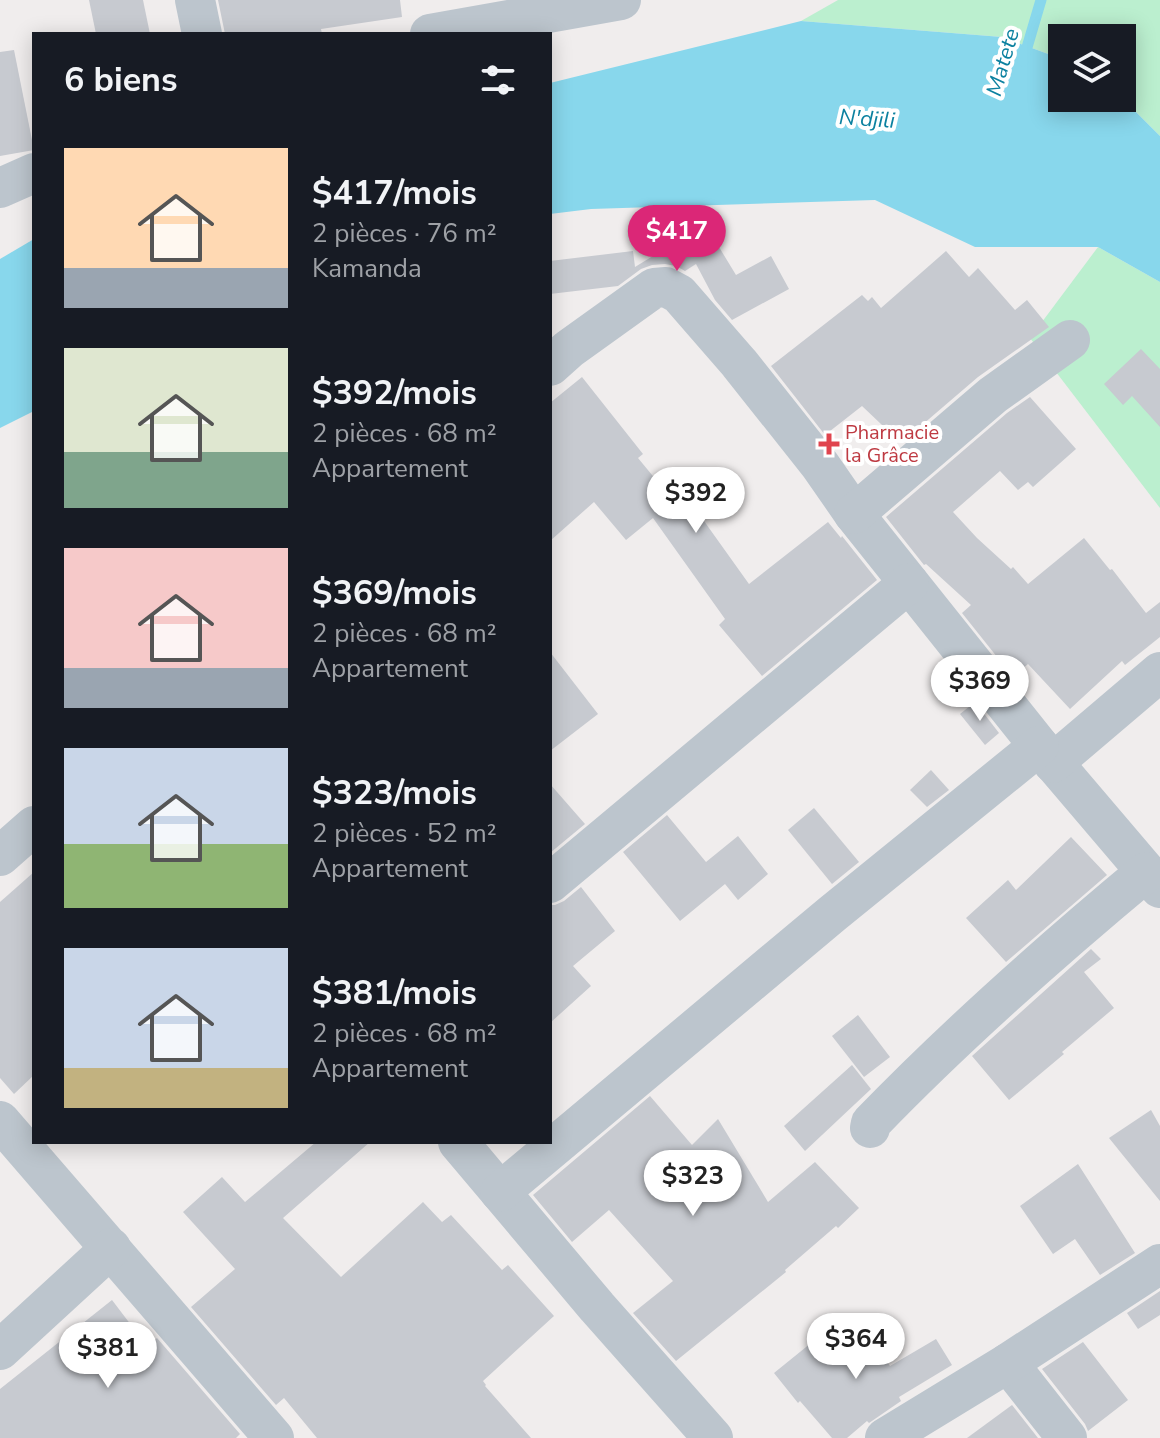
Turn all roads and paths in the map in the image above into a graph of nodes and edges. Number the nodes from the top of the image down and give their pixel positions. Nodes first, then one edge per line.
1 (195, 0) edge
2 (621, 0) edge
3 (472, 13) edge
4 (202, 32) edge
5 (434, 32) edge
6 (32, 174) edge
7 (0, 188) edge
8 (1070, 340) dead end
9 (552, 364) edge
10 (854, 514) junction
11 (909, 583) junction
12 (1160, 672) edge
13 (1046, 754) junction
14 (32, 828) edge
15 (0, 856) edge
16 (1153, 880) edge
17 (552, 881) edge
18 (0, 1121) edge
19 (870, 1128) dead end
20 (460, 1144) edge
21 (500, 1192) junction
22 (111, 1248) junction
23 (1160, 1264) edge
24 (0, 1350) edge
25 (1008, 1363) junction
26 (274, 1438) edge
27 (713, 1438) edge
28 (885, 1438) edge
29 (1067, 1438) edge

1 - 4 street
2 - 3 street
3 - 5 street
6 - 7 street
8 - 10 street
9 - 10 street
10 - 11 street
11 - 13 street
11 - 17 street
12 - 13 street
13 - 16 street
13 - 21 street
14 - 15 street
16 - 19 street
18 - 22 street
20 - 21 street
21 - 27 street
22 - 24 street
22 - 26 street
23 - 25 street
25 - 28 street
25 - 29 street

